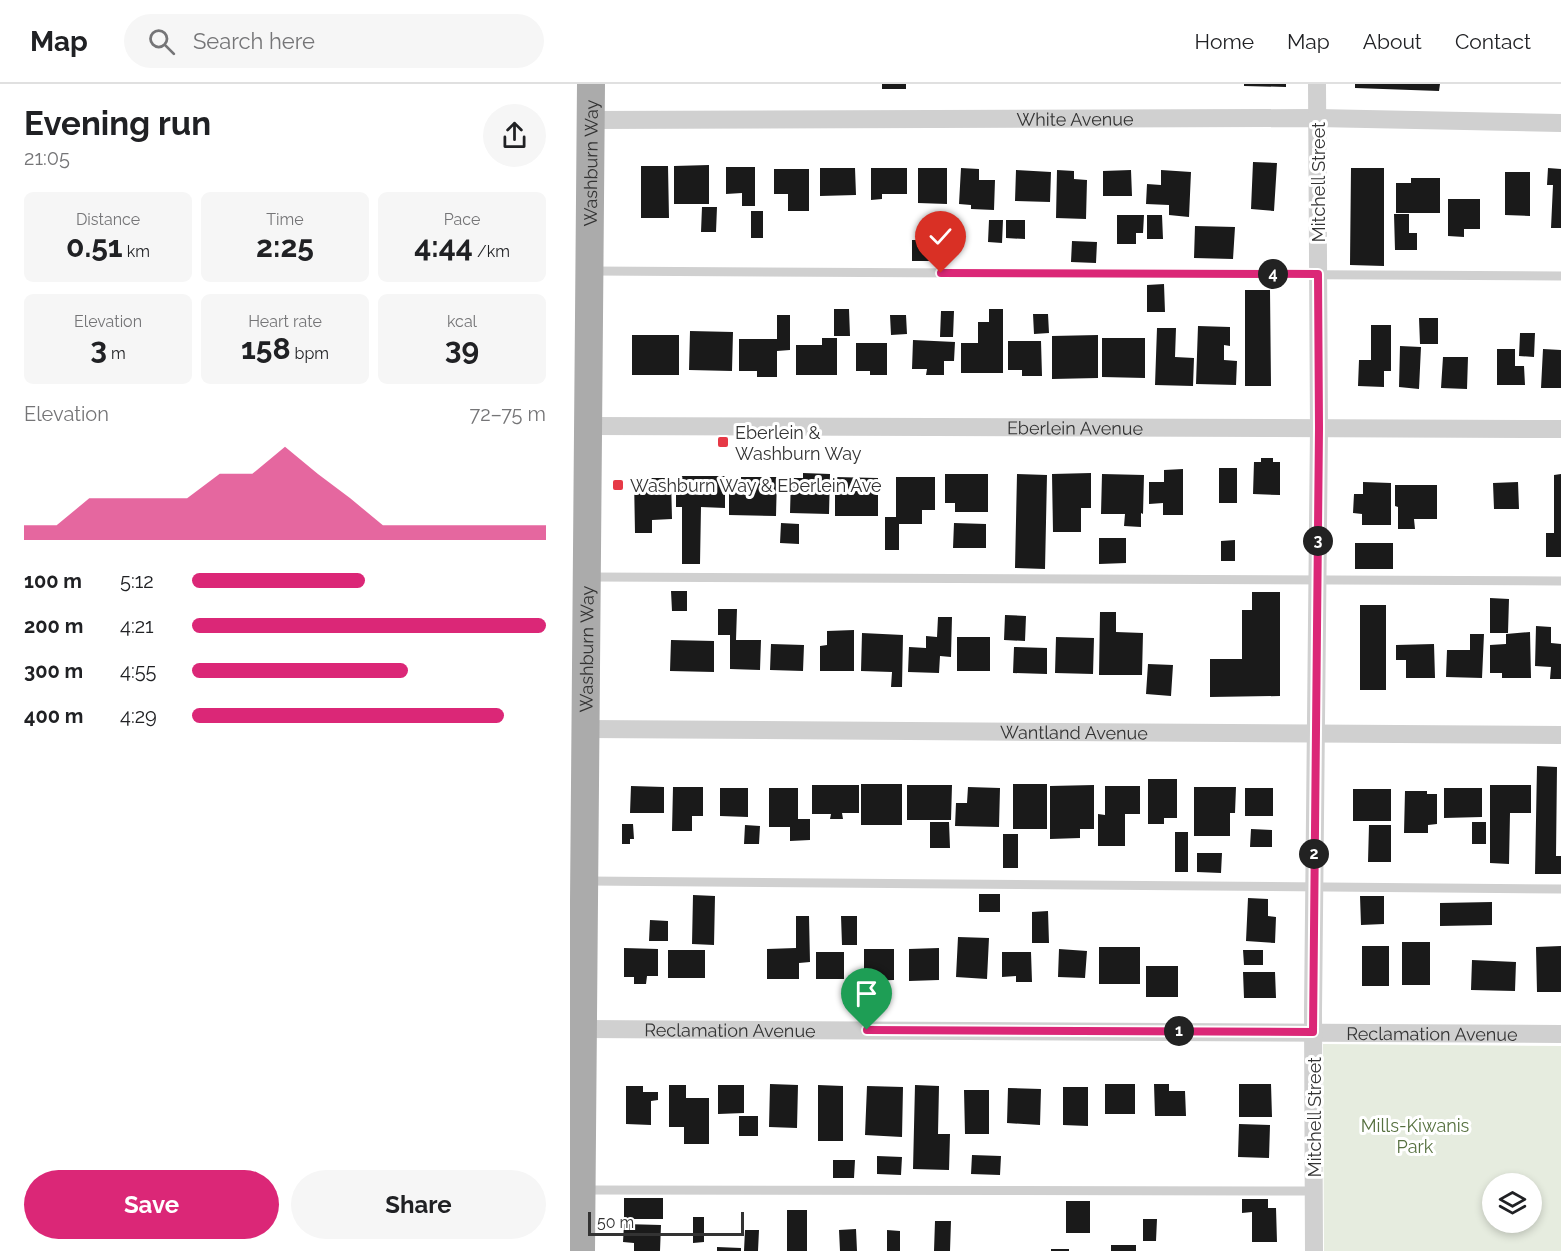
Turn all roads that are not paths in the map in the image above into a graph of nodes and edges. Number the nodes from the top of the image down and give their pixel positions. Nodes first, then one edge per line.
1 (591, 84) edge
2 (1317, 84) edge
3 (1317, 118) junction
4 (591, 120) junction
5 (1561, 123) edge
6 (590, 271) junction
7 (1318, 274) junction
8 (1561, 276) edge
9 (589, 426) junction
10 (1319, 428) junction
11 (1561, 429) edge
12 (587, 577) junction
13 (1317, 580) junction
14 (1561, 581) edge
15 (586, 729) junction
16 (1315, 734) junction
17 (1561, 735) edge
18 (584, 881) junction
19 (1314, 887) junction
20 (1561, 889) edge
21 (1313, 1032) junction
22 (1561, 1034) edge
23 (578, 1038) edge
24 (581, 1190) junction
25 (1314, 1191) junction
26 (581, 1251) edge
27 (1314, 1251) edge

1 - 4 main road, Washburn Way
2 - 3 street, Mitchell Street
3 - 4 street, White Avenue
3 - 5 street, White Avenue
3 - 7 street, Mitchell Street
4 - 6 main road, Washburn Way
6 - 7 lane
6 - 9 main road, Washburn Way
7 - 8 lane
7 - 10 street, Mitchell Street
9 - 10 street, Eberlein Avenue
9 - 12 main road, Washburn Way
10 - 11 street, Eberlein Avenue
10 - 13 street, Mitchell Street
12 - 13 lane
12 - 15 main road, Washburn Way
13 - 14 lane
13 - 16 street, Mitchell Street
15 - 16 street, Wantland Avenue
15 - 18 main road, Washburn Way
16 - 17 street, Wantland Avenue
16 - 19 street, Mitchell Street
18 - 19 lane
18 - 23 main road, Washburn Way
19 - 20 lane
19 - 21 street, Mitchell Street
21 - 22 street, Reclamation Avenue
21 - 23 street, Reclamation Avenue
21 - 25 street, Mitchell Street
23 - 24 main road, Washburn Way
24 - 25 lane
24 - 26 main road, Washburn Way
25 - 27 street, Mitchell Street

